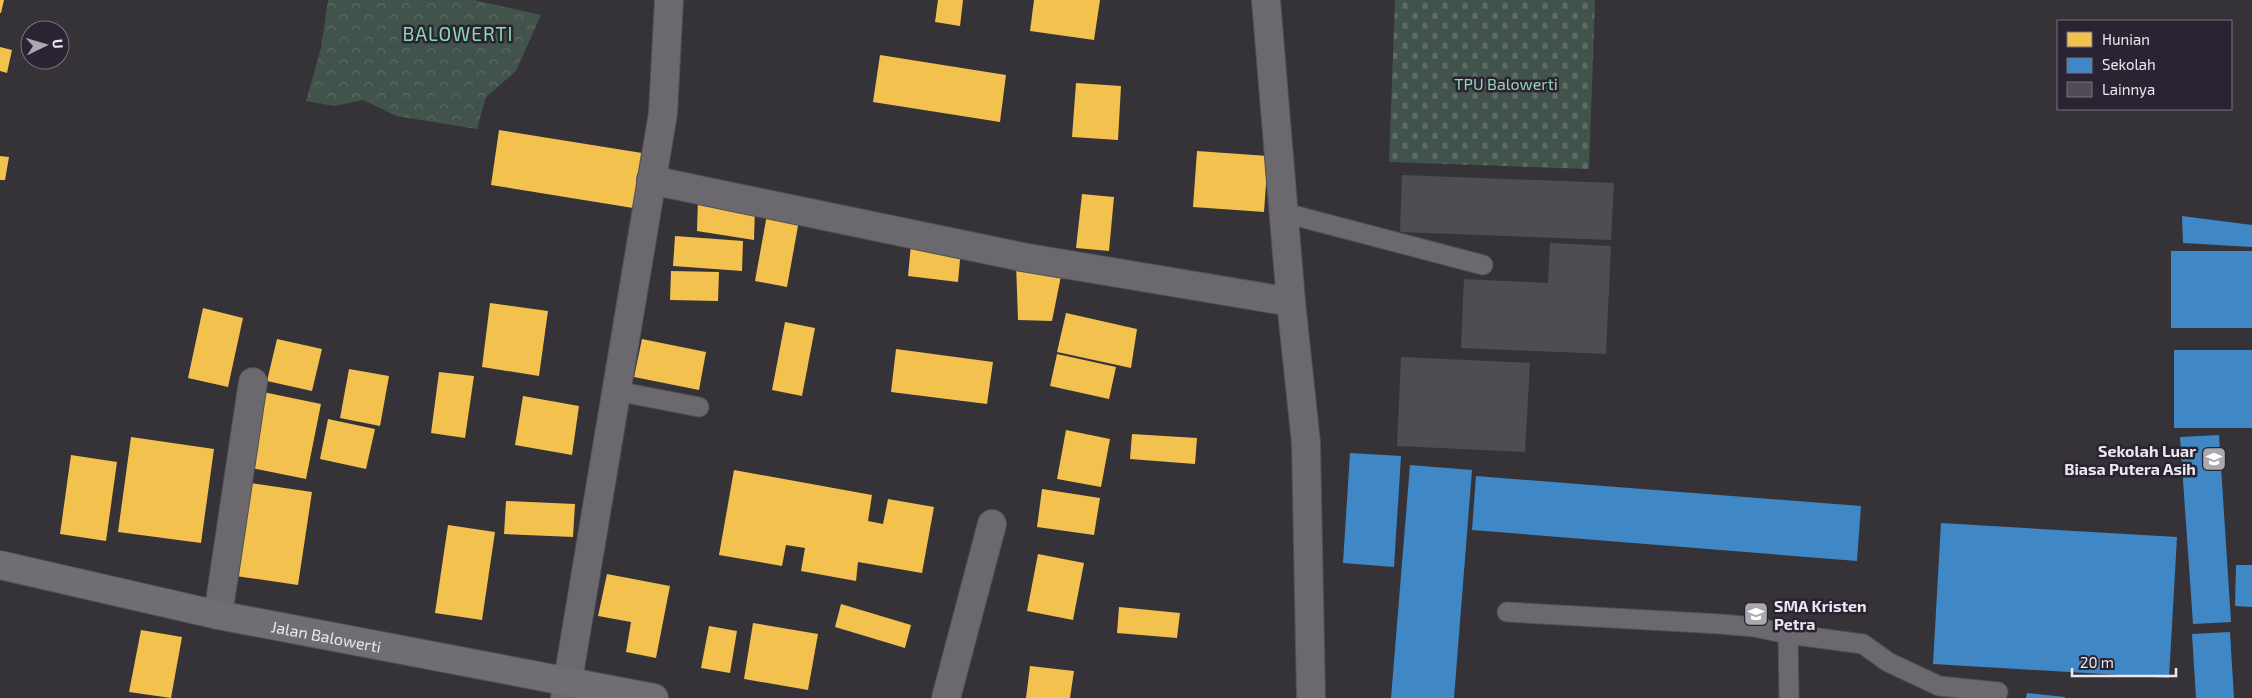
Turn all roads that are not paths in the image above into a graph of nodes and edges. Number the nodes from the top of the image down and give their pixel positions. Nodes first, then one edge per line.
1 (668, 0) edge
2 (1266, 0) edge
3 (651, 180) junction
4 (1284, 213) junction
5 (1483, 265) dead end
6 (1291, 302) junction
7 (253, 382) dead end
8 (616, 391) junction
9 (699, 408) dead end
10 (992, 524) dead end
11 (0, 565) edge
12 (1507, 612) dead end
13 (218, 615) junction
14 (1788, 634) junction
15 (566, 691) edge
16 (1998, 692) dead end
17 (654, 698) edge
18 (946, 698) edge
19 (1311, 698) edge
20 (1789, 698) edge

1 - 3 street
2 - 4 street
3 - 6 street
3 - 8 street
4 - 5 lane
4 - 6 street
6 - 19 street
7 - 13 street
8 - 9 lane
8 - 15 street
10 - 18 street
11 - 13 street, Jalan Balowerti
12 - 14 lane
13 - 15 street, Jalan Balowerti
14 - 16 lane
14 - 20 lane
15 - 17 street, Jalan Balowerti

